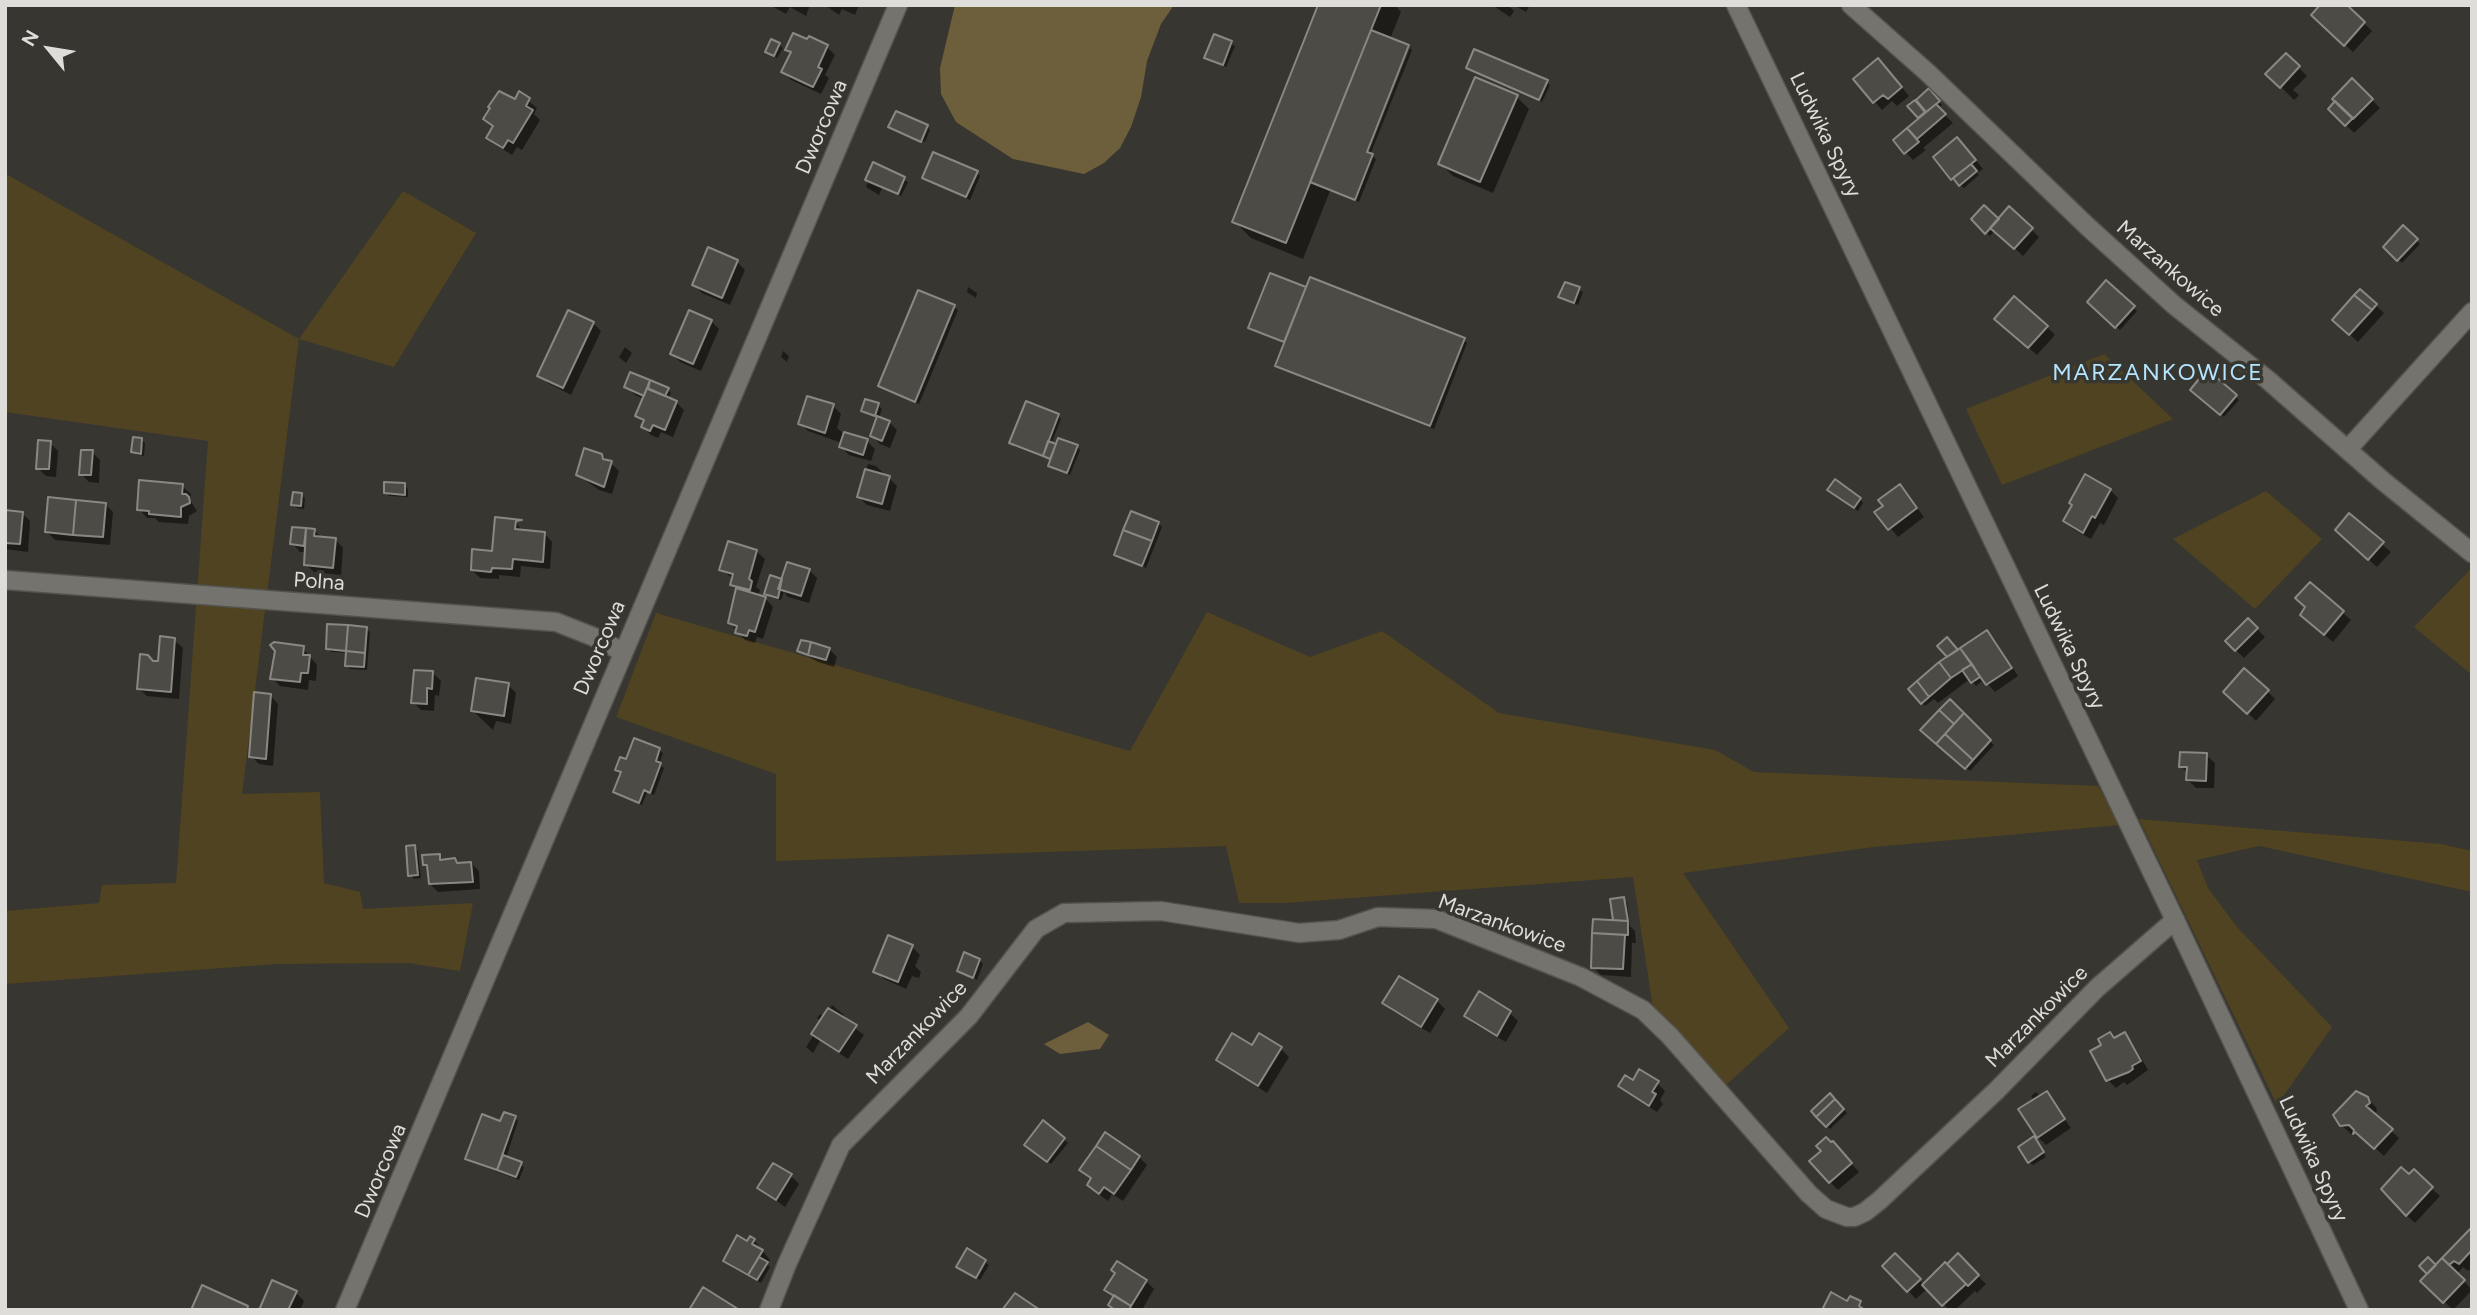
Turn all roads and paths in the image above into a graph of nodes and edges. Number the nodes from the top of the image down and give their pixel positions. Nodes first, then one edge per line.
1 (898, 5) edge
2 (1736, 5) edge
3 (1851, 5) edge
4 (2472, 312) edge
5 (2348, 449) junction
6 (2472, 553) edge
7 (5, 580) edge
8 (623, 652) junction
9 (2175, 920) junction
10 (345, 1310) edge
11 (769, 1310) edge
12 (2359, 1310) edge

1 - 8 street, Dworcowa
2 - 9 street, Ludwika Spyry
3 - 5 street, Marzankowice
4 - 5 street
5 - 6 street, Marzankowice
7 - 8 street, Polna
8 - 10 street, Dworcowa
9 - 11 street, Marzankowice
9 - 12 street, Ludwika Spyry

